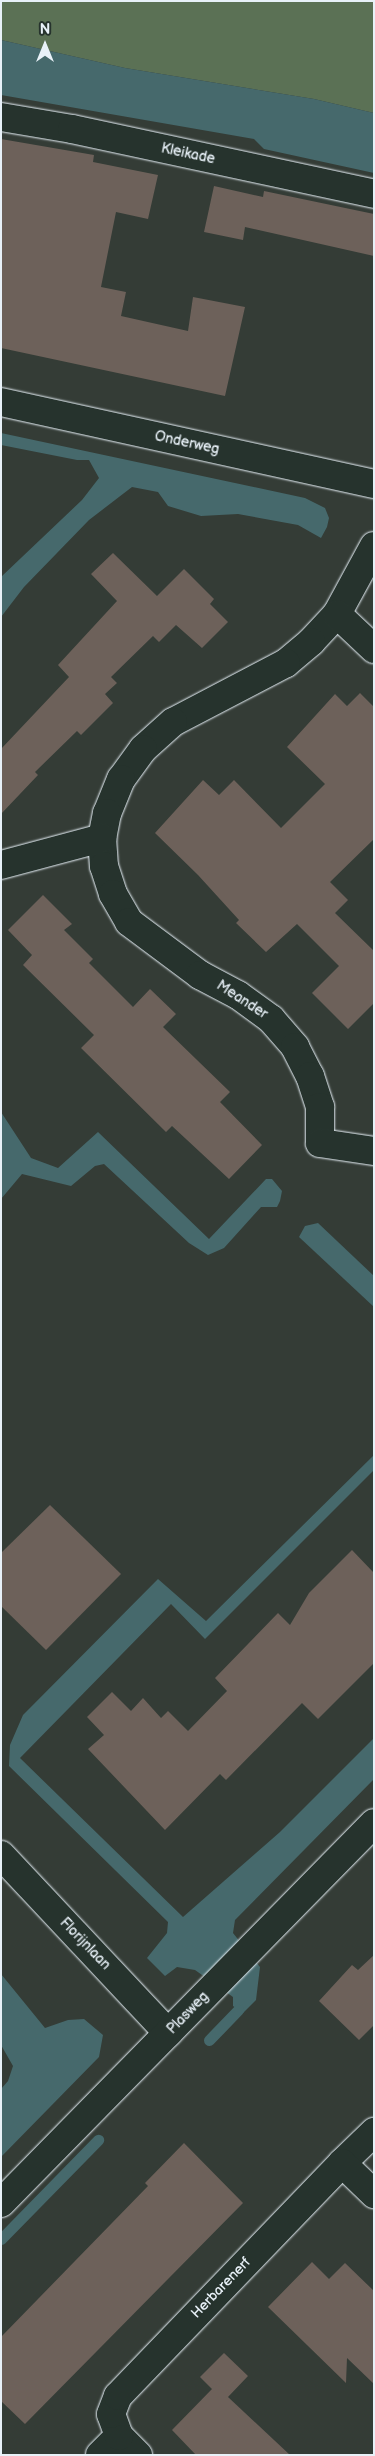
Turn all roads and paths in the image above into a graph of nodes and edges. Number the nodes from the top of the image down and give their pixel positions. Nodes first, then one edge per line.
1 (1, 117) edge
2 (374, 194) edge
3 (1, 402) edge
4 (374, 484) edge
5 (374, 546) edge
6 (337, 614) junction
7 (374, 649) edge
8 (102, 838) junction
9 (1, 865) edge
10 (374, 1151) edge
11 (374, 1823) edge
12 (1, 1855) edge
13 (168, 2033) junction
14 (374, 2132) edge
15 (342, 2163) junction
16 (374, 2194) edge
17 (1, 2203) edge
18 (109, 2445) edge
19 (138, 2455) edge

1 - 2 street, Kleikade
3 - 4 street, Onderweg
5 - 6 street, Meander
6 - 7 street
6 - 8 street, Meander
8 - 9 street
8 - 10 street, Meander
11 - 13 street, Plasweg
12 - 13 street, Florijnlaan
13 - 17 street, Plasweg
14 - 15 street, Herbarenerf
15 - 16 street
15 - 18 street, Herbarenerf
18 - 19 street

